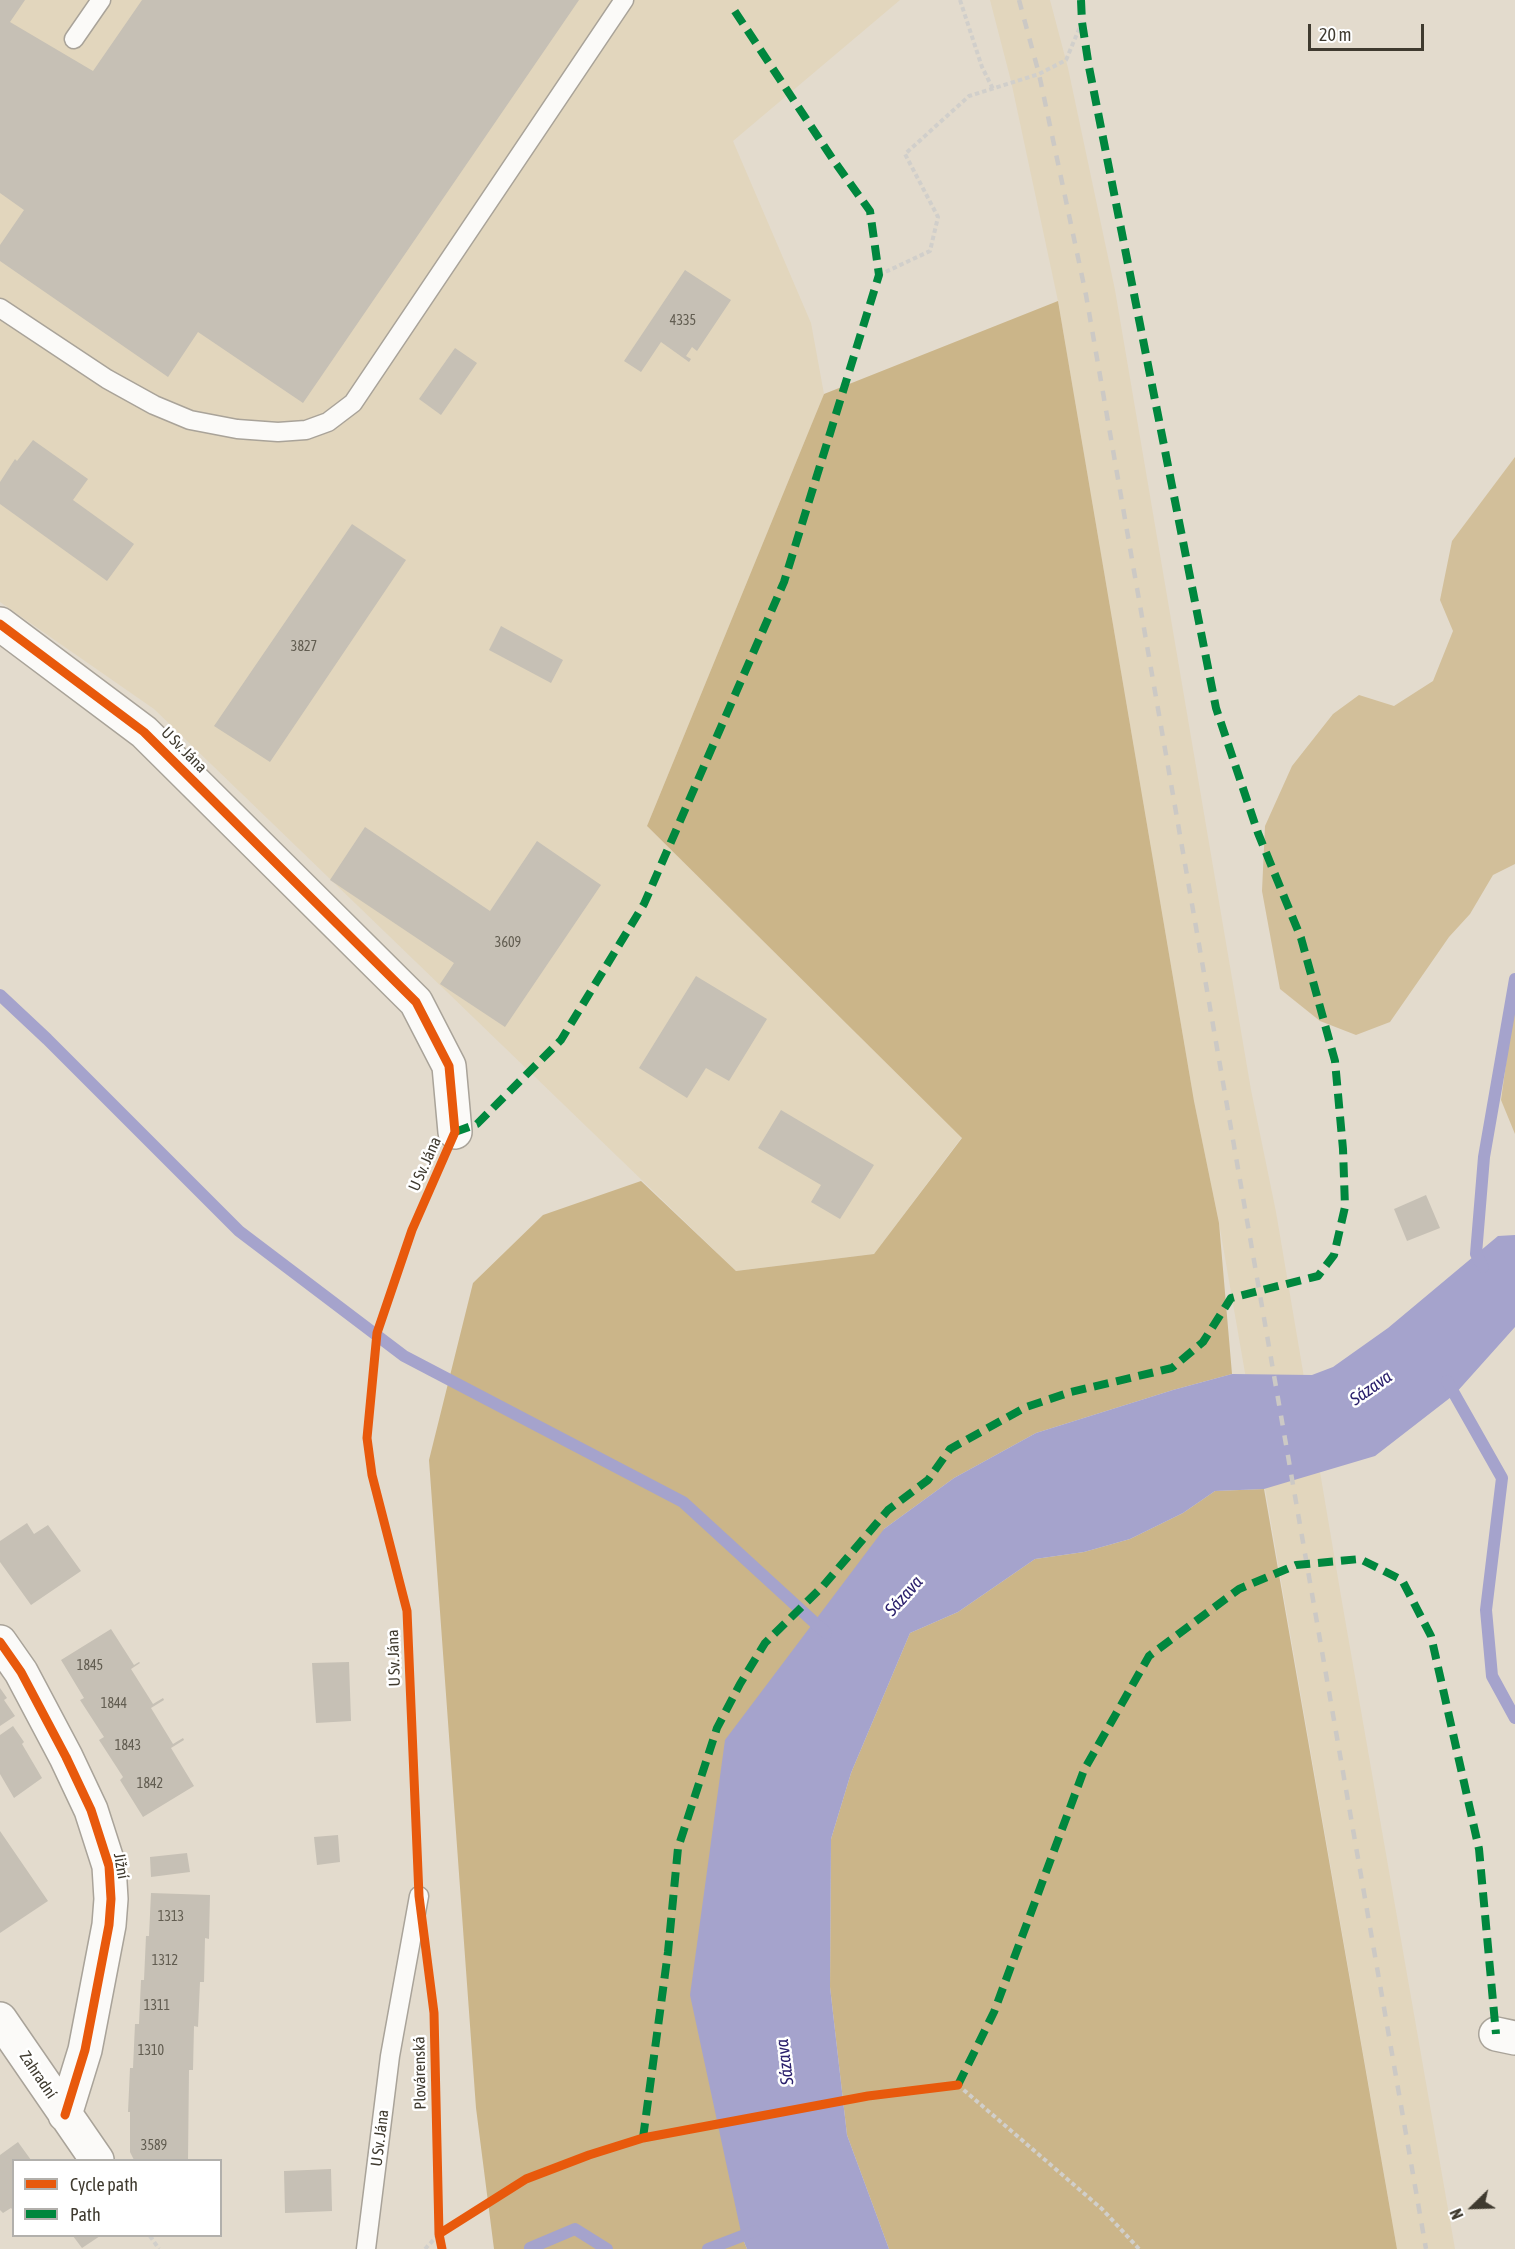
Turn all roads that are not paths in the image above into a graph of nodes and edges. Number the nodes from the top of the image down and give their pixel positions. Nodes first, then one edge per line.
1 (101, 0) edge
2 (624, 0) edge
3 (74, 39) dead end
4 (0, 308) edge
5 (0, 624) edge
6 (455, 1132) dead end
7 (0, 1642) edge
8 (419, 1896) dead end
9 (0, 2019) edge
10 (65, 2115) junction
11 (96, 2159) edge
12 (366, 2249) edge

1 - 3 lane
2 - 4 lane
5 - 6 street, U Sv. Jána
7 - 10 street, Jižní
8 - 12 lane, U Sv. Jána
9 - 10 street, Zahradní
10 - 11 street, Zahradní

